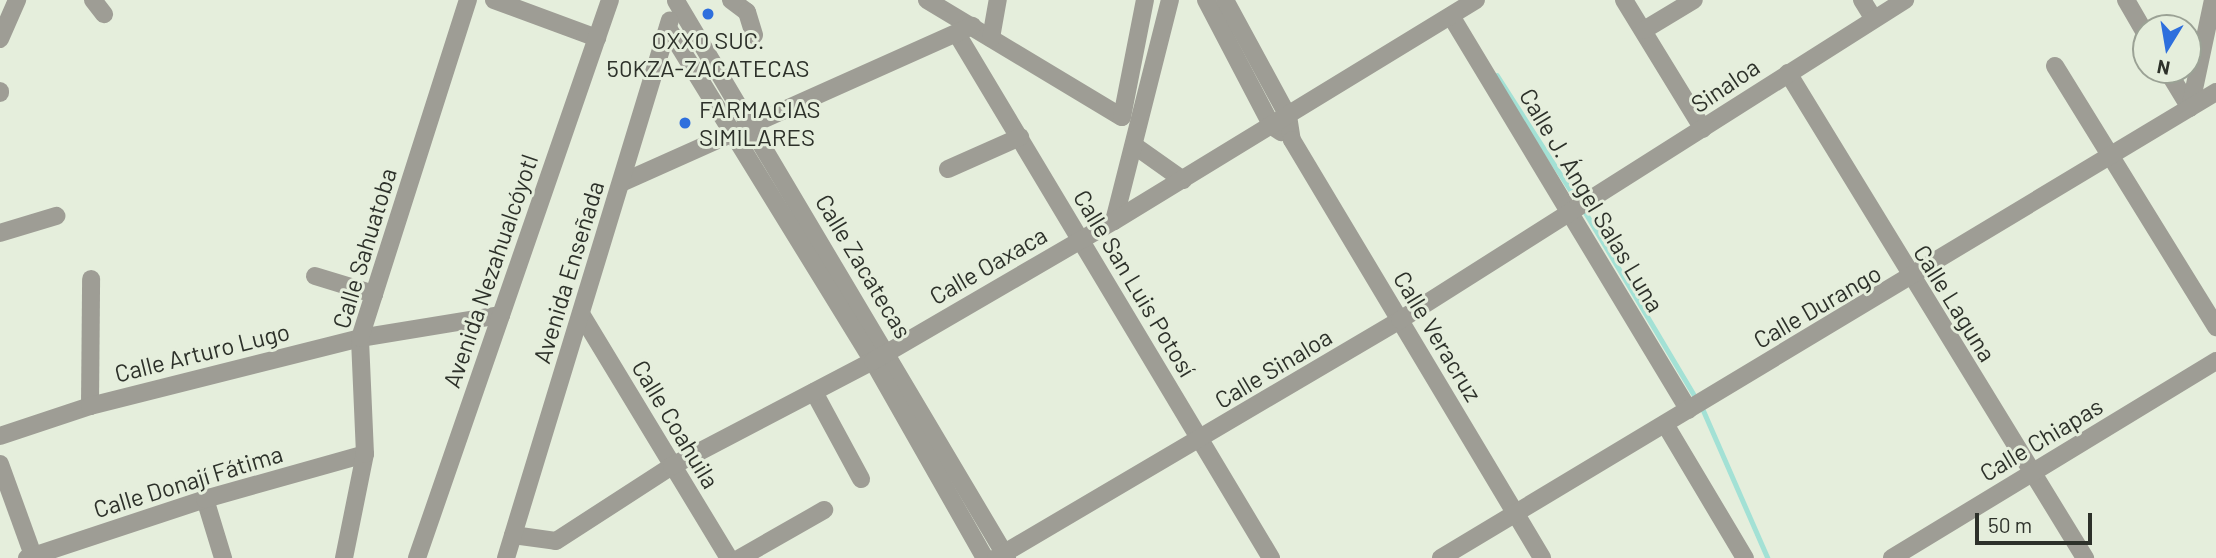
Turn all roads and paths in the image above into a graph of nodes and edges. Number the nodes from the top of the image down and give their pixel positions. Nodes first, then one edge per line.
1 (17, 0) edge
2 (468, 0) edge
3 (494, 0) edge
4 (610, 0) edge
5 (676, 0) edge
6 (731, 0) edge
7 (927, 0) edge
8 (998, 0) edge
9 (1145, 0) edge
10 (1170, 0) edge
11 (1206, 0) edge
12 (1225, 0) edge
13 (1476, 0) edge
14 (1624, 0) edge
15 (1694, 0) edge
16 (1862, 0) edge
17 (1905, 0) edge
18 (2213, 0) edge
19 (1451, 16) junction
20 (1874, 19) junction
21 (668, 27) junction
22 (964, 30) junction
23 (1644, 30) junction
24 (754, 35) dead end
25 (597, 38) junction
26 (991, 38) junction
27 (0, 39) edge
28 (2055, 66) dead end
29 (1788, 73) junction
30 (2175, 84) edge
31 (2216, 92) edge
32 (2190, 108) junction
33 (1288, 116) junction
34 (1272, 126) junction
35 (751, 129) junction
36 (1703, 129) junction
37 (733, 137) junction
38 (1020, 137) junction
39 (1293, 140) junction
40 (1135, 146) junction
41 (2113, 156) junction
42 (948, 169) dead end
43 (1183, 180) junction
44 (621, 183) junction
45 (1572, 212) junction
46 (56, 216) dead end
47 (1114, 221) junction
48 (0, 233) edge
49 (1079, 240) junction
50 (315, 276) dead end
51 (91, 279) dead end
52 (1911, 280) junction
53 (374, 294) junction
54 (581, 314) junction
55 (501, 315) junction
56 (1400, 320) junction
57 (2216, 327) edge
58 (360, 338) junction
59 (881, 356) junction
60 (2216, 361) edge
61 (814, 392) junction
62 (90, 406) junction
63 (1689, 410) junction
64 (1665, 424) junction
65 (0, 436) edge
66 (1200, 440) junction
67 (365, 454) junction
68 (0, 464) edge
69 (672, 466) junction
70 (2033, 472) junction
71 (861, 479) dead end
72 (205, 499) junction
73 (824, 510) dead end
74 (1515, 512) junction
75 (513, 535) junction
76 (555, 550) edge
77 (1002, 556) edge
78 (31, 557) edge
79 (223, 558) edge
80 (344, 558) edge
81 (417, 558) edge
82 (506, 558) edge
83 (729, 558) edge
84 (740, 558) edge
85 (985, 558) edge
86 (1271, 558) edge
87 (1441, 558) edge
88 (1542, 558) edge
89 (1745, 558) edge
90 (1892, 558) edge
91 (2085, 558) edge

1 - 27 street
2 - 53 street, Calle Sahuatoba
3 - 25 street
4 - 25 street, Avenida Nezahualcóyotl
5 - 21 street, Avenida Enseñada
5 - 35 street, Calle Zacatecas
6 - 24 street
7 - 22 street
8 - 26 street
9 - 26 street
10 - 40 street
11 - 34 street
12 - 33 street, Calle Veracruz
13 - 19 street, Calle Oaxaca
14 - 23 street
15 - 23 street
16 - 20 street
17 - 20 street, Sinaloa
18 - 32 street
19 - 33 street, Calle Oaxaca
19 - 45 street, Calle J. Ángel Salas Luna
20 - 29 street, Sinaloa
21 - 37 street, Calle Zacatecas
21 - 44 street, Avenida Enseñada
22 - 26 street
22 - 35 street
22 - 38 street, Calle San Luis Potosí
23 - 36 street
25 - 55 street, Avenida Nezahualcóyotl
28 - 41 street
29 - 36 street, Sinaloa
29 - 52 street, Calle Laguna
30 - 32 street
31 - 32 street, Calle Durango
32 - 41 street, Calle Durango
33 - 34 street, Calle Oaxaca
33 - 39 street, Calle Veracruz
34 - 39 street, Calle Veracruz
34 - 43 street, Calle Oaxaca
35 - 37 street
35 - 59 street, Calle Zacatecas
36 - 45 street, Sinaloa
37 - 44 street
37 - 59 street, Calle Zacatecas
38 - 42 street
38 - 49 street, Calle San Luis Potosí
39 - 56 street, Calle Veracruz
40 - 43 street
40 - 47 street
41 - 52 street, Calle Durango
41 - 57 street
43 - 47 street, Calle Oaxaca
44 - 54 street, Avenida Enseñada
45 - 56 street, Calle Sinaloa
45 - 63 street, Calle J. Ángel Salas Luna
46 - 48 street
47 - 49 street, Calle Oaxaca
49 - 59 street, Calle Oaxaca
49 - 66 street, Calle San Luis Potosí
50 - 53 street
51 - 62 street
52 - 63 street, Calle Durango
52 - 70 street, Calle Laguna
53 - 58 street, Calle Sahuatoba
54 - 69 street, Calle Coahuila
54 - 75 street, Avenida Enseñada
55 - 58 street, Calle Arturo Lugo
55 - 81 street, Avenida Nezahualcóyotl
56 - 66 street, Calle Sinaloa
56 - 74 street, Calle Veracruz
58 - 62 street, Calle Arturo Lugo
58 - 67 street, Calle Sahuatoba
59 - 61 street, Calle Oaxaca
59 - 77 street, Calle Zacatecas
59 - 85 street, Calle Zacatecas
60 - 70 street, Calle Chiapas
61 - 69 street, Calle Oaxaca
61 - 71 street
62 - 65 street, Calle Arturo Lugo
63 - 64 street, Calle Durango
64 - 74 street, Calle Durango
64 - 89 street
66 - 77 street, Calle Sinaloa
66 - 86 street, Calle San Luis Potosí
67 - 72 street, Calle Donají Fátima
67 - 80 street, Calle Sahuatoba
68 - 78 street
69 - 76 street, Calle Oaxaca
69 - 83 street, Calle Coahuila
70 - 90 street, Calle Chiapas
70 - 91 street, Calle Laguna
72 - 78 street, Calle Donají Fátima
72 - 79 street
73 - 84 street
74 - 87 street, Calle Durango
74 - 88 street, Calle Veracruz
75 - 76 street, Calle Oaxaca
75 - 82 street, Avenida Enseñada

